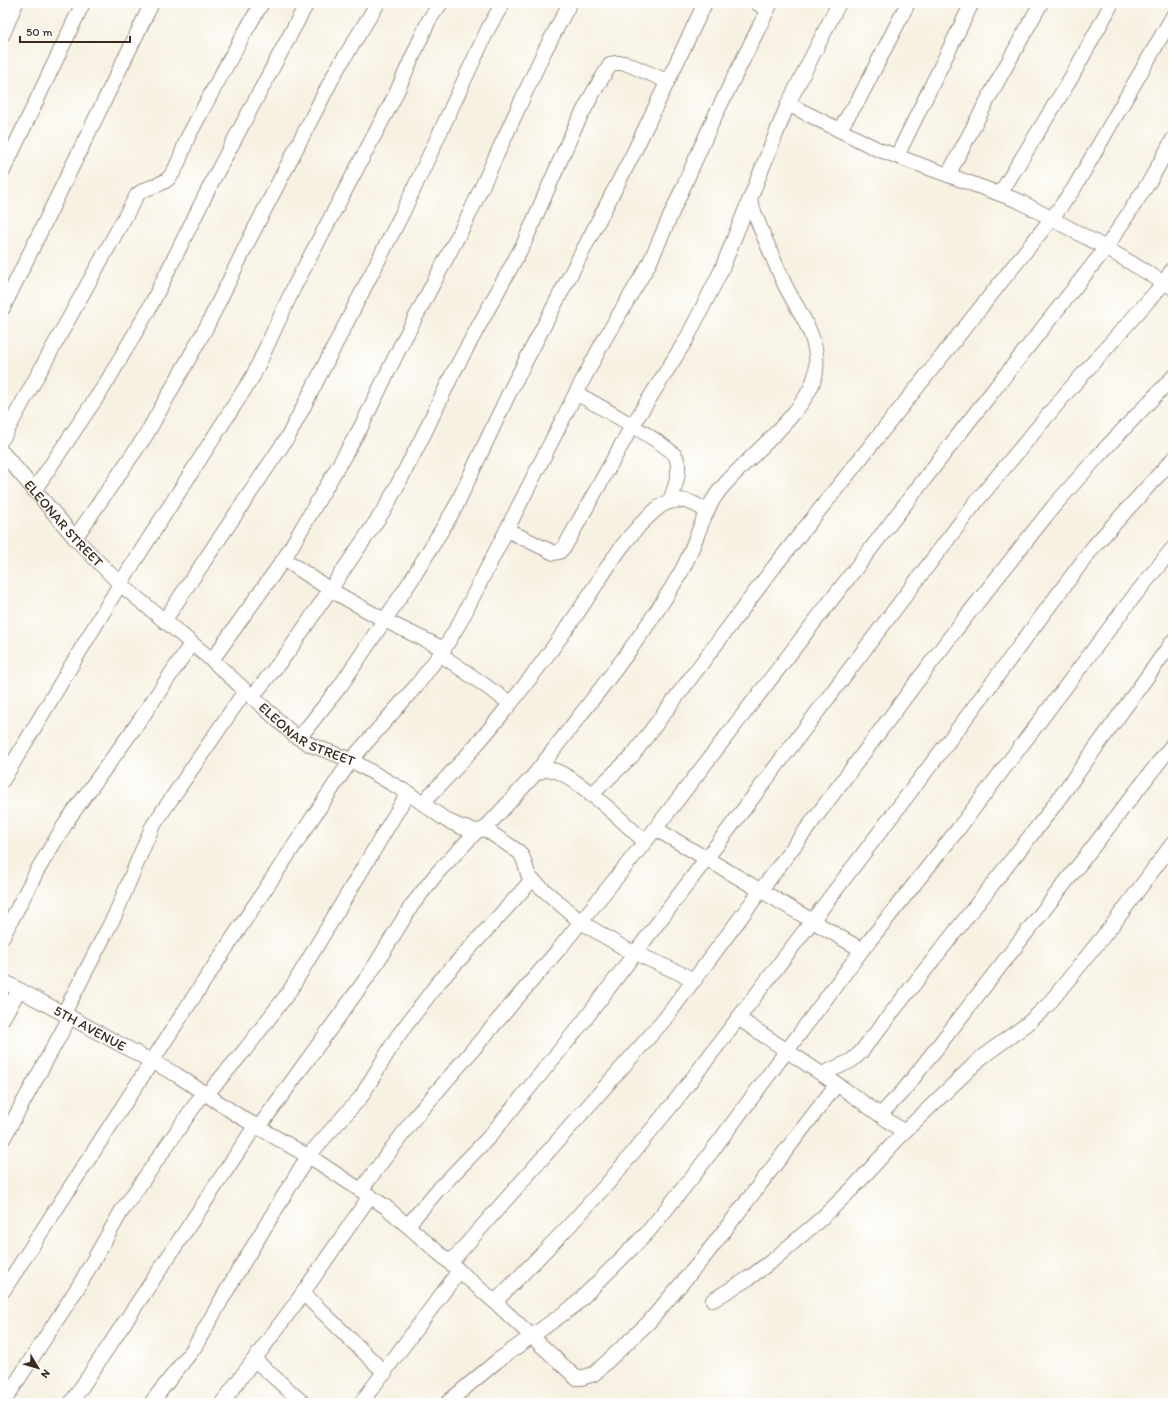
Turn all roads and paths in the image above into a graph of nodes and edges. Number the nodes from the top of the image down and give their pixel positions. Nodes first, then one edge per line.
1 (16, 3) edge
2 (83, 3) edge
3 (152, 3) edge
4 (262, 3) edge
5 (307, 3) edge
6 (378, 3) edge
7 (441, 3) edge
8 (503, 3) edge
9 (570, 3) edge
10 (705, 3) edge
11 (839, 3) edge
12 (908, 3) edge
13 (972, 3) edge
14 (1041, 3) edge
15 (1112, 3) edge
16 (765, 5) edge
17 (1173, 16) edge
18 (3, 34) edge
19 (667, 81) junction
20 (788, 104) junction
21 (839, 130) junction
22 (1173, 139) edge
23 (897, 156) junction
24 (3, 171) edge
25 (948, 175) junction
26 (1000, 194) junction
27 (750, 201) junction
28 (1052, 218) junction
29 (1106, 248) junction
30 (1173, 268) edge
31 (1169, 286) edge
32 (3, 308) edge
33 (1173, 377) edge
34 (576, 393) junction
35 (632, 426) junction
36 (3, 438) edge
37 (3, 453) edge
38 (1173, 459) edge
39 (35, 489) junction
40 (670, 502) junction
41 (707, 512) junction
42 (507, 530) junction
43 (75, 538) junction
44 (1173, 548) edge
45 (284, 558) junction
46 (120, 584) junction
47 (329, 590) junction
48 (384, 620) junction
49 (164, 622) junction
50 (1173, 641) edge
51 (191, 644) junction
52 (442, 652) junction
53 (212, 660) junction
54 (249, 694) junction
55 (510, 703) junction
56 (299, 738) junction
57 (1173, 744) edge
58 (351, 760) junction
59 (535, 774) junction
60 (3, 780) edge
61 (408, 793) junction
62 (591, 795) junction
63 (422, 803) junction
64 (656, 829) junction
65 (481, 830) junction
66 (645, 842) junction
67 (1173, 843) edge
68 (705, 859) junction
69 (532, 880) junction
70 (760, 891) junction
71 (811, 921) junction
72 (581, 922) junction
73 (3, 936) edge
74 (862, 950) junction
75 (635, 953) junction
76 (695, 980) junction
77 (3, 981) edge
78 (19, 990) junction
79 (67, 1015) junction
80 (3, 1018) edge
81 (738, 1018) junction
82 (787, 1051) junction
83 (152, 1061) junction
84 (822, 1074) junction
85 (837, 1084) junction
86 (205, 1093) junction
87 (880, 1115) junction
88 (258, 1126) junction
89 (904, 1132) junction
90 (3, 1139) edge
91 (308, 1156) junction
92 (365, 1193) junction
93 (408, 1225) junction
94 (455, 1267) junction
95 (3, 1291) edge
96 (302, 1293) junction
97 (714, 1300) dead end
98 (495, 1302) junction
99 (532, 1337) junction
100 (255, 1360) junction
101 (385, 1373) junction
102 (3, 1403) edge
103 (72, 1403) edge
104 (151, 1403) edge
105 (222, 1403) edge
106 (303, 1403) edge
107 (361, 1403) edge
108 (447, 1403) edge

1 - 18 street
2 - 24 street
3 - 32 street
4 - 36 street
5 - 39 street
6 - 43 street
7 - 46 street
8 - 49 street
9 - 45 street
10 - 19 street
11 - 20 street
12 - 21 street
13 - 23 street
14 - 25 street
15 - 26 street
16 - 34 street
17 - 28 street
19 - 47 street
19 - 48 street
20 - 21 street
20 - 27 street
21 - 23 street
22 - 29 street
23 - 25 street
25 - 26 street
26 - 28 street
27 - 35 street
27 - 41 street
28 - 29 street
28 - 62 street
29 - 31 street
29 - 64 street
30 - 31 street
31 - 68 street
33 - 70 street
34 - 35 street
34 - 42 street
35 - 40 street
35 - 42 street
37 - 39 street, ELEONAR STREET
38 - 71 street
39 - 43 street, ELEONAR STREET
40 - 41 street
40 - 55 street
41 - 59 street
42 - 52 street
43 - 46 street, ELEONAR STREET
44 - 74 street
45 - 47 street
45 - 53 street
46 - 49 street, ELEONAR STREET
46 - 60 street
47 - 48 street
47 - 54 street
48 - 52 street
48 - 56 street
49 - 51 street, ELEONAR STREET
50 - 84 street
51 - 53 street, ELEONAR STREET
51 - 73 street
52 - 55 street
52 - 58 street
53 - 54 street, ELEONAR STREET
54 - 56 street, ELEONAR STREET
54 - 79 street
55 - 63 street
56 - 58 street, ELEONAR STREET
57 - 87 street
58 - 61 street, ELEONAR STREET
58 - 83 street
59 - 62 street
59 - 65 street
61 - 63 street, ELEONAR STREET
61 - 86 street
62 - 66 street
63 - 65 street, ELEONAR STREET
64 - 66 street
64 - 68 street
65 - 69 street
65 - 88 street
66 - 72 street
67 - 89 street
68 - 70 street
68 - 75 street
69 - 72 street
69 - 91 street
70 - 71 street
70 - 76 street
71 - 74 street
71 - 81 street
72 - 75 street
72 - 92 street
74 - 82 street
75 - 76 street
75 - 93 street
76 - 94 street
77 - 78 street, 5TH AVENUE
78 - 79 street, 5TH AVENUE
78 - 80 street
79 - 83 street, 5TH AVENUE
79 - 90 street
81 - 82 street
81 - 98 street
82 - 84 street
82 - 99 street
83 - 86 street, 5TH AVENUE
83 - 95 street
84 - 85 street
85 - 87 street
85 - 99 street, 5TH AVENUE
86 - 88 street, 5TH AVENUE
86 - 102 street
87 - 89 street
88 - 91 street, 5TH AVENUE
88 - 103 street
89 - 97 street
91 - 92 street, 5TH AVENUE
91 - 104 street
92 - 93 street, 5TH AVENUE
92 - 96 street
93 - 94 street, 5TH AVENUE
94 - 98 street, 5TH AVENUE
94 - 101 street
96 - 100 street
96 - 101 street
98 - 99 street, 5TH AVENUE
99 - 108 street
100 - 105 street
100 - 106 street
101 - 107 street

